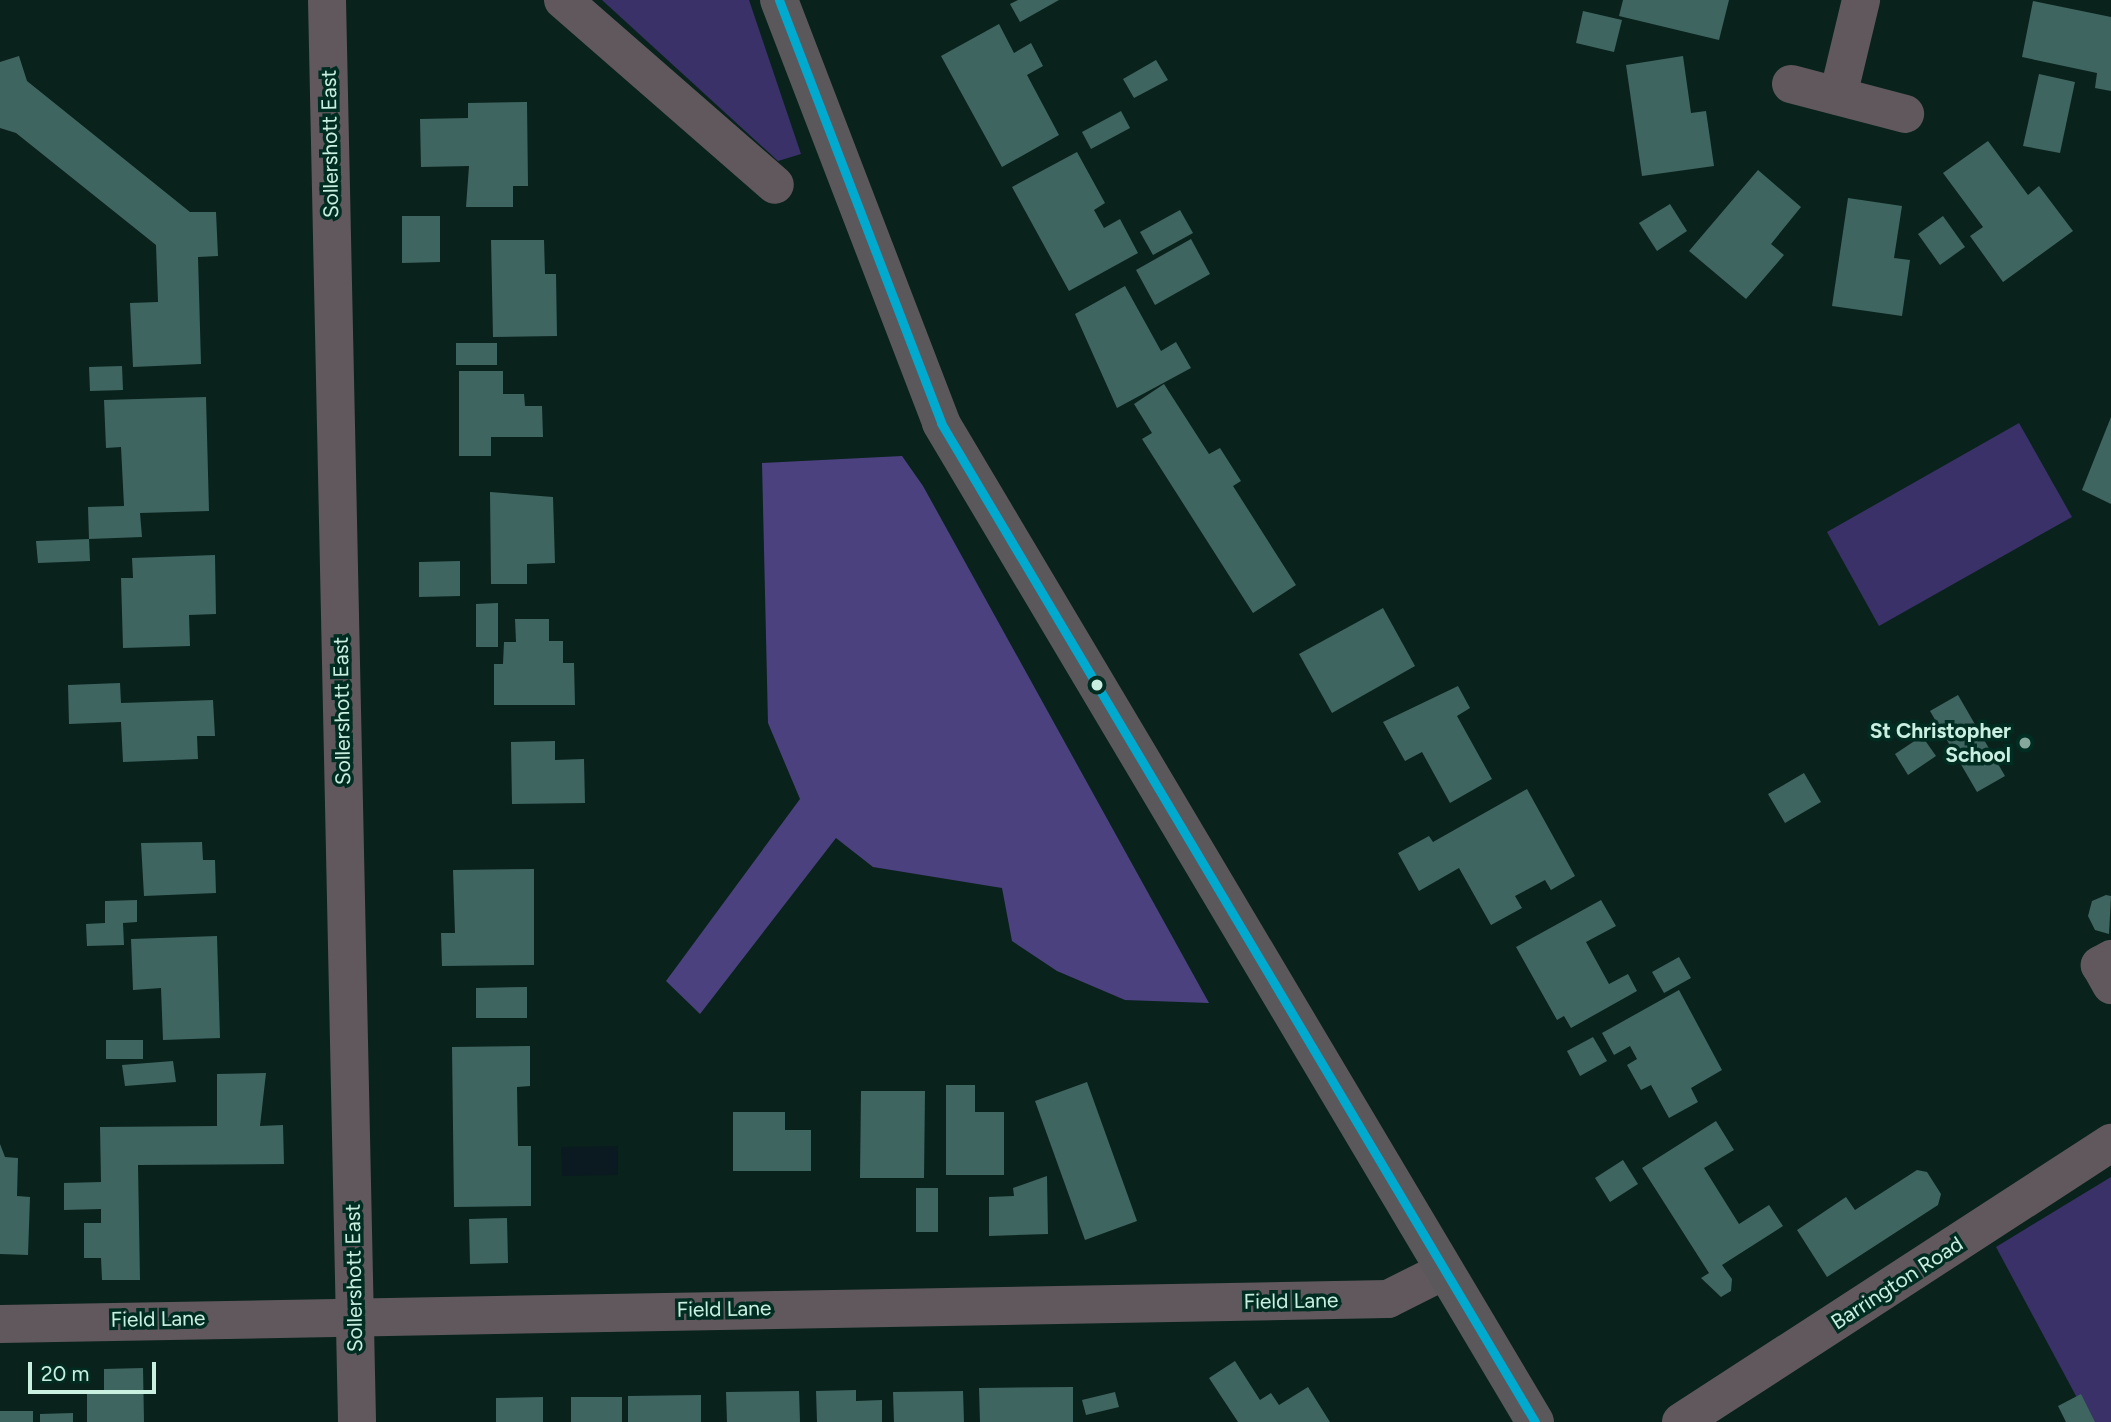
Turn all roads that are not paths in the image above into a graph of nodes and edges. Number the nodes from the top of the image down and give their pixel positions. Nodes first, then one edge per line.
1 (327, 0) edge
2 (563, 0) edge
3 (779, 0) edge
4 (1861, 0) edge
5 (1791, 84) dead end
6 (1838, 96) junction
7 (1905, 114) dead end
8 (775, 185) dead end
9 (2111, 959) edge
10 (2111, 985) edge
11 (2111, 1143) edge
12 (1443, 1272) junction
13 (354, 1314) junction
14 (0, 1324) edge
15 (357, 1422) edge
16 (1535, 1422) edge
17 (1681, 1422) edge

1 - 13 street, Sollershott East
2 - 8 street
3 - 12 main road
4 - 6 street
5 - 6 street
6 - 7 street
9 - 10 street
11 - 17 street, Barrington Road
12 - 13 street, Field Lane
12 - 16 main road
13 - 14 street, Field Lane
13 - 15 street, Sollershott East

